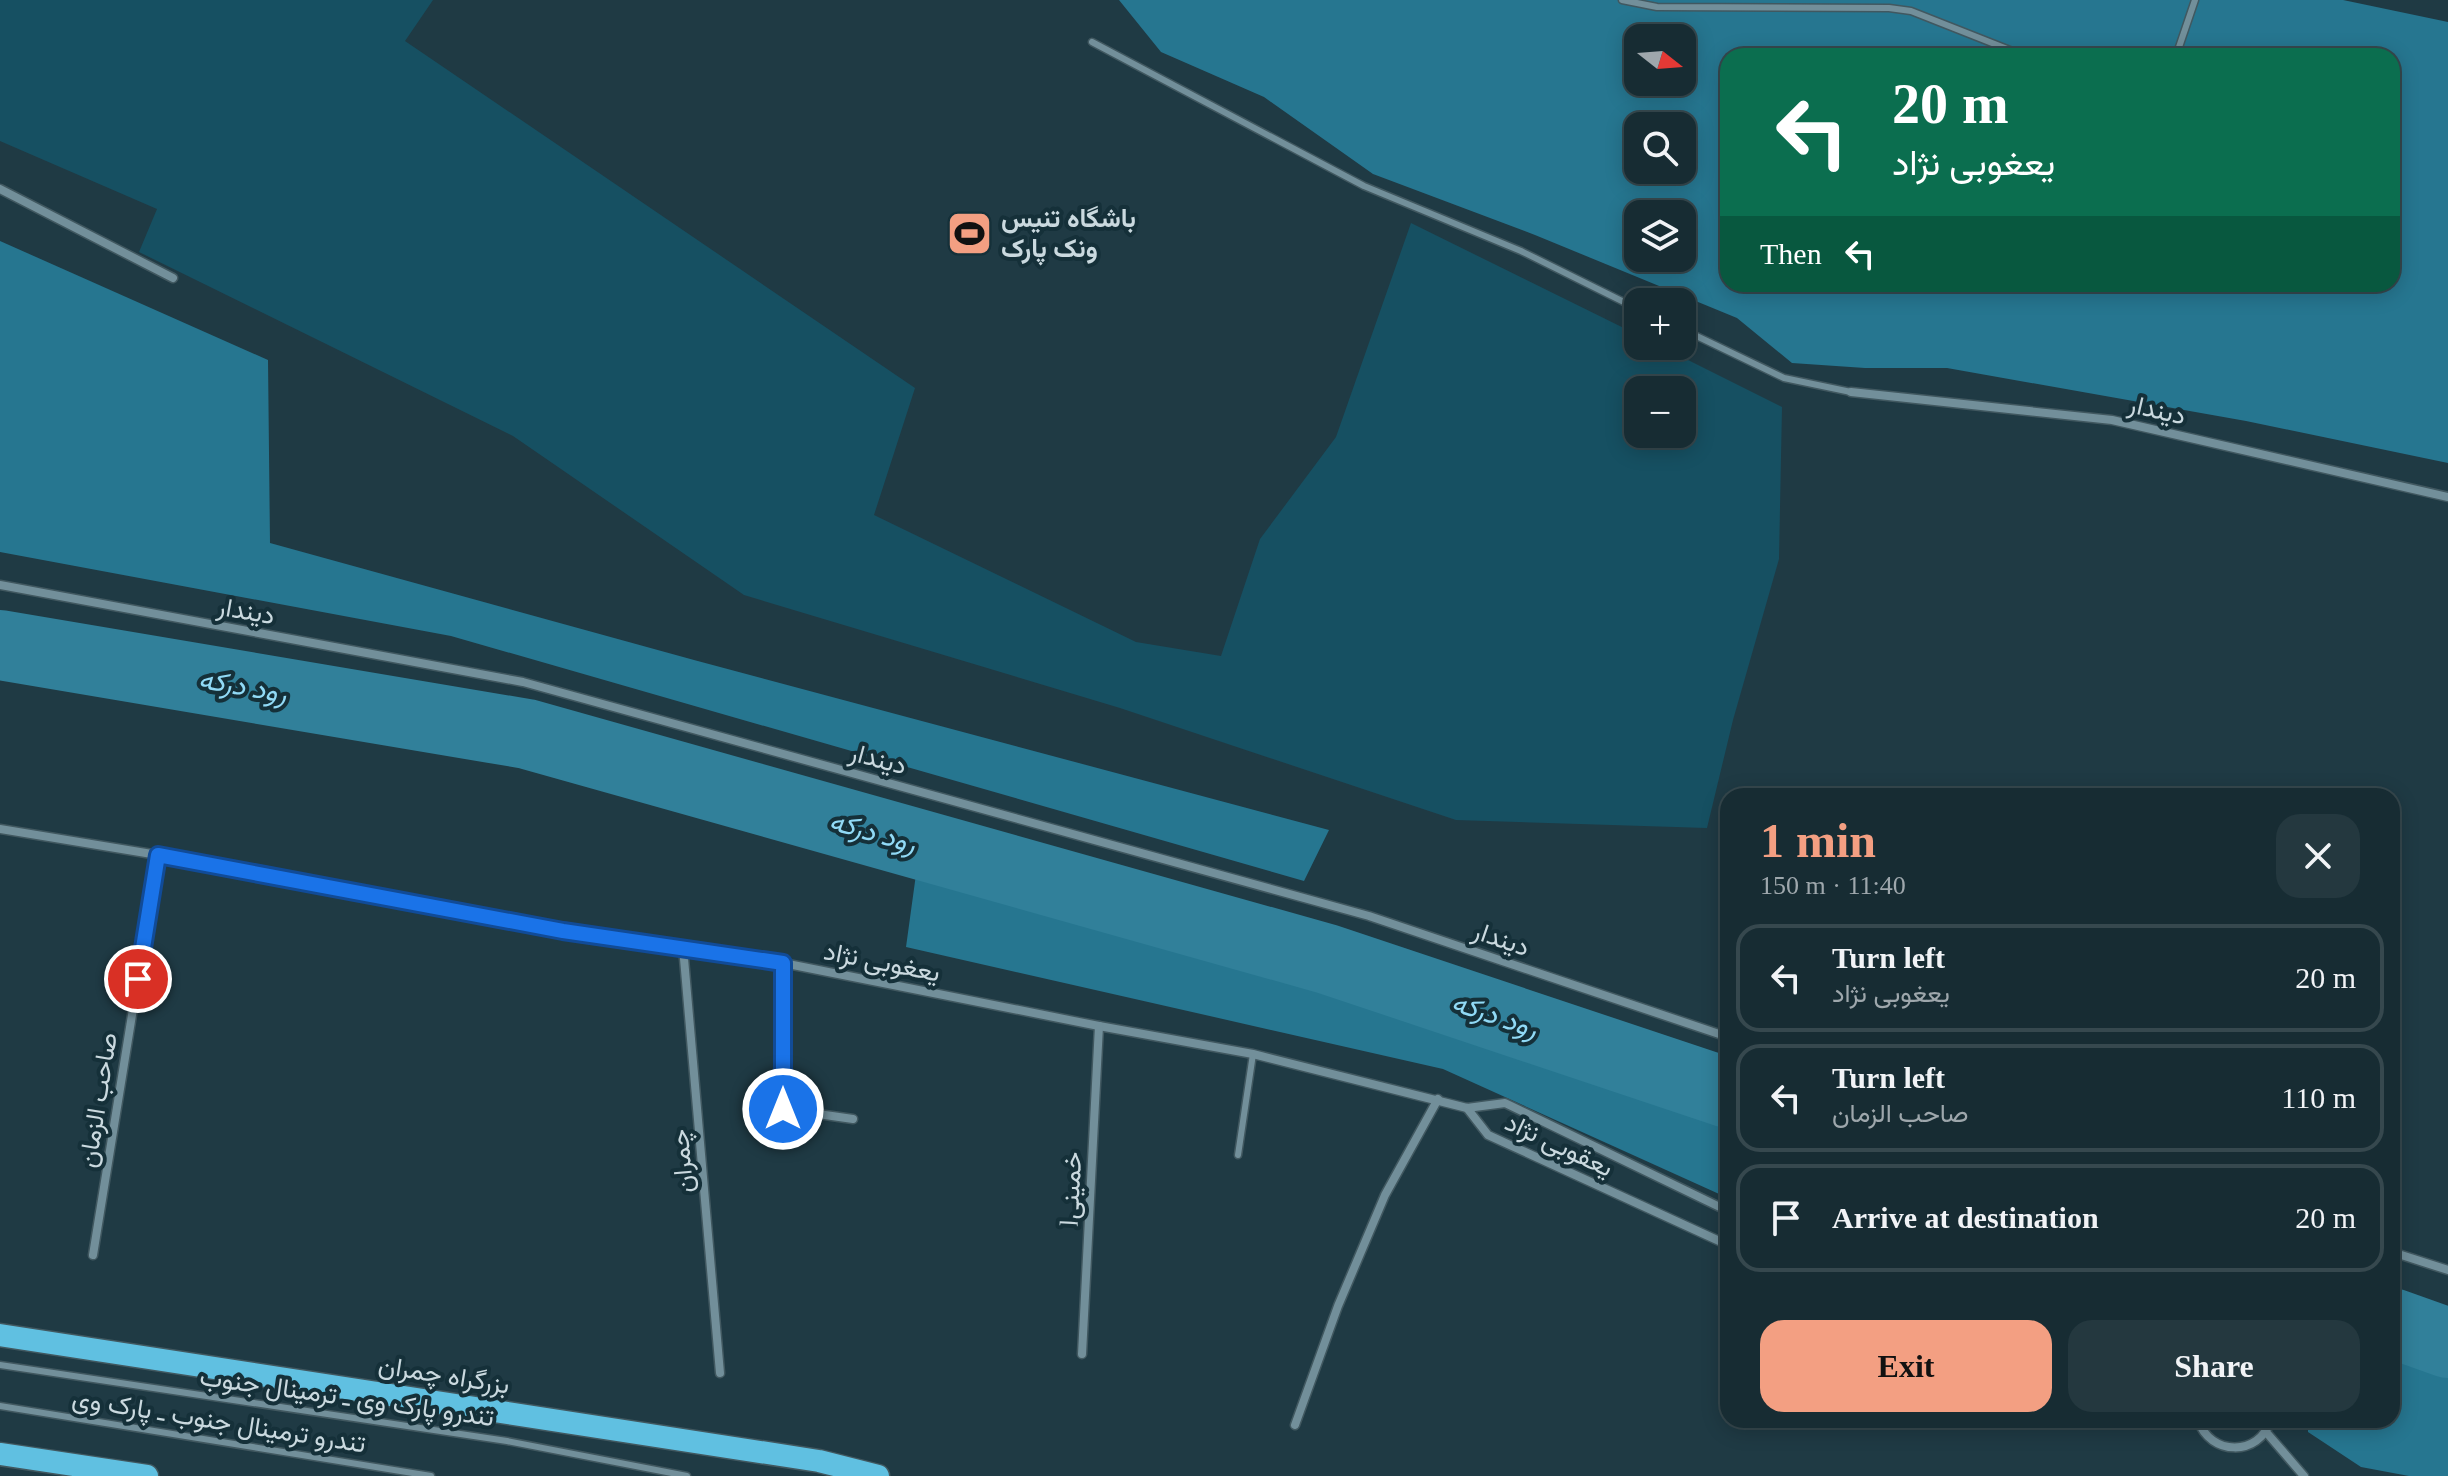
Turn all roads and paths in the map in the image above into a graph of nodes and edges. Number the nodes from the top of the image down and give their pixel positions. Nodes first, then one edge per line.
1 (1622, 0) edge
2 (2195, 0) edge
3 (1092, 42) dead end
4 (2005, 48) edge
5 (2179, 48) edge
6 (0, 189) edge
7 (173, 278) dead end
8 (1624, 302) edge
9 (1696, 336) edge
10 (1851, 392) joint
11 (2448, 497) edge
12 (0, 585) edge
13 (0, 829) edge
14 (158, 855) junction
15 (683, 947) junction
16 (783, 963) junction
17 (1099, 1026) junction
18 (1720, 1034) edge
19 (1253, 1054) junction
20 (1438, 1099) junction
21 (1467, 1108) junction
22 (853, 1119) dead end
23 (1238, 1155) dead end
24 (1720, 1207) edge
25 (1720, 1241) edge
26 (93, 1255) dead end
27 (2400, 1255) edge
28 (2448, 1270) edge
29 (0, 1335) edge
30 (1082, 1354) dead end
31 (0, 1365) edge
32 (720, 1373) dead end
33 (0, 1406) edge
34 (1295, 1425) dead end
35 (2201, 1428) edge
36 (2268, 1428) edge
37 (2266, 1432) junction
38 (0, 1454) edge
39 (147, 1476) edge
40 (431, 1476) edge
41 (687, 1476) edge
42 (878, 1476) edge
43 (2304, 1476) edge

1 - 4 lane
2 - 5 lane
3 - 8 lane
6 - 7 street
9 - 10 lane
10 - 11 street, دیندار
12 - 18 street, دیندار
13 - 14 street, یعغوبی نژاد
14 - 15 street, یعغوبی نژاد
14 - 26 street, صاحب الزمان
15 - 16 street, یعغوبی نژاد
15 - 32 street, چمران
16 - 17 street, یعغوبی نژاد
16 - 22 street
17 - 19 street, یعغوبی نژاد
17 - 30 street, lخمینی
19 - 20 street, یعغوبی نژاد
19 - 23 lane
20 - 21 street, یعغوبی نژاد
20 - 34 street
21 - 24 street, یعقوبی نژاد
21 - 25 street, یعقوبی نژاد
27 - 28 street
29 - 42 highway, بزرگراه چمران
31 - 41 lane, تندرو پارک وی ـ ترمینال جنوب
33 - 40 lane, تندرو ترمینال جنوب ـ پارک وی
35 - 37 street
36 - 37 street
37 - 43 street
38 - 39 highway

